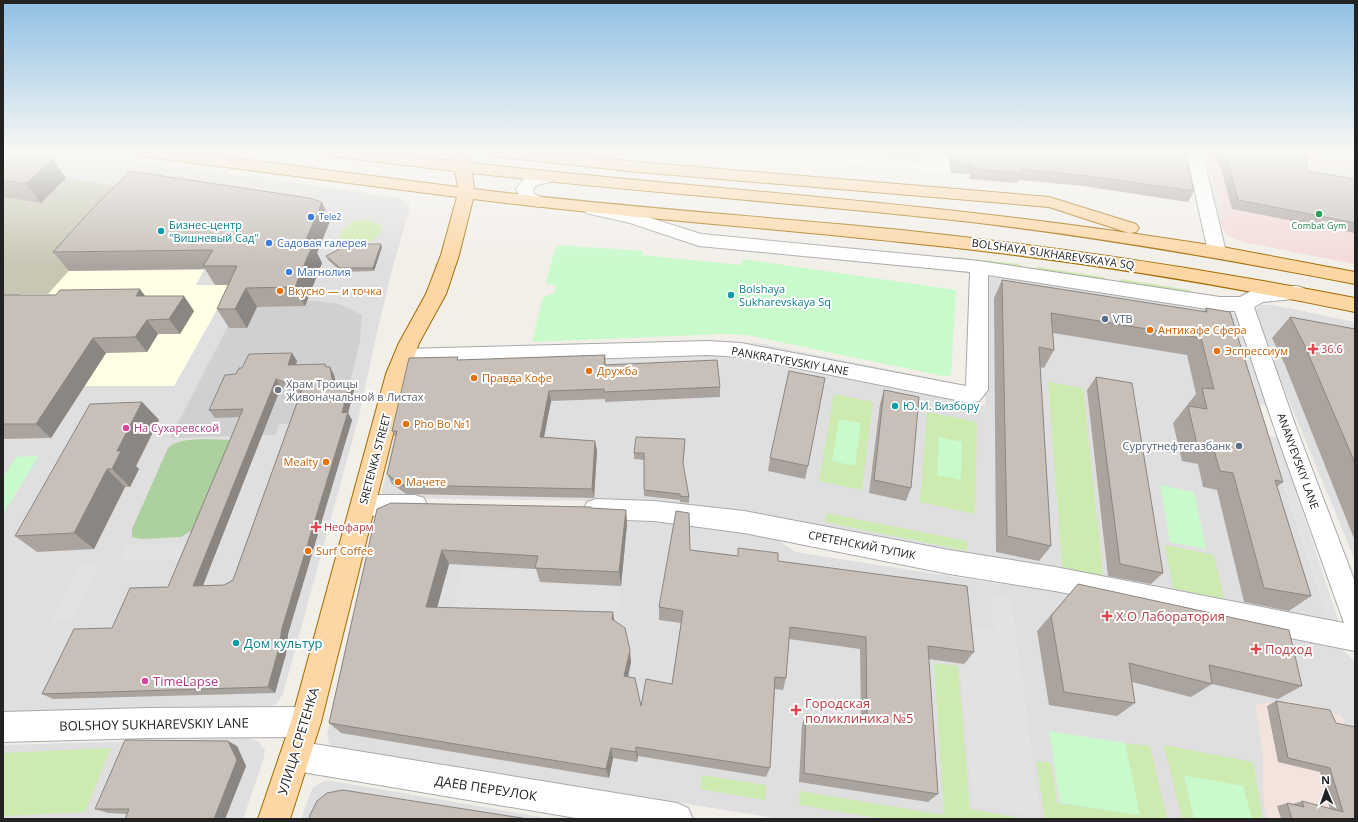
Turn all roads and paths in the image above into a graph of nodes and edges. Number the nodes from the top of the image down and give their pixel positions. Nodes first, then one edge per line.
1 (435, 189) edge
2 (466, 189) edge
3 (524, 189) edge
4 (681, 189) edge
5 (901, 189) edge
6 (1203, 189) edge
7 (466, 193) junction
8 (538, 202) junction
9 (581, 206) junction
10 (1180, 246) junction
11 (1217, 252) junction
12 (979, 267) junction
13 (1355, 278) edge
14 (1298, 293) junction
15 (1243, 304) junction
16 (1355, 304) edge
17 (403, 357) junction
18 (363, 505) junction
19 (434, 506) edge
20 (572, 509) edge
21 (1355, 618) edge
22 (1355, 638) edge
23 (306, 722) junction
24 (3, 728) edge
25 (296, 756) junction
26 (274, 819) edge
27 (677, 819) edge

1 - 7 main road, BOLSHAYA SUKHAREVSKAYA SQ
2 - 7 main road
3 - 8 street
4 - 10 main road
5 - 10 main road
6 - 11 street
7 - 8 main road, BOLSHAYA SUKHAREVSKAYA SQ
7 - 17 main road, SRETENKA STREET
8 - 9 main road, BOLSHAYA SUKHAREVSKAYA SQ
9 - 12 street
9 - 14 main road, BOLSHAYA SUKHAREVSKAYA SQ
10 - 11 main road
11 - 13 main road
12 - 15 street
12 - 17 street, PANKRATYEVSKIY LANE
14 - 15 street
14 - 16 main road, BOLSHAYA SUKHAREVSKAYA SQ
15 - 21 street, ANANYEVSKIY LANE
17 - 18 main road, SRETENKA STREET
18 - 19 street
18 - 23 main road, УЛИЦА СРЕТЕНКА
20 - 22 street, СРЕТЕНСКИЙ ТУПИК
23 - 24 street, BOLSHOY SUKHAREVSKIY LANE
23 - 25 main road, УЛИЦА СРЕТЕНКА
25 - 26 main road, УЛИЦА СРЕТЕНКА
25 - 27 street, ДАЕВ ПЕРЕУЛОК

